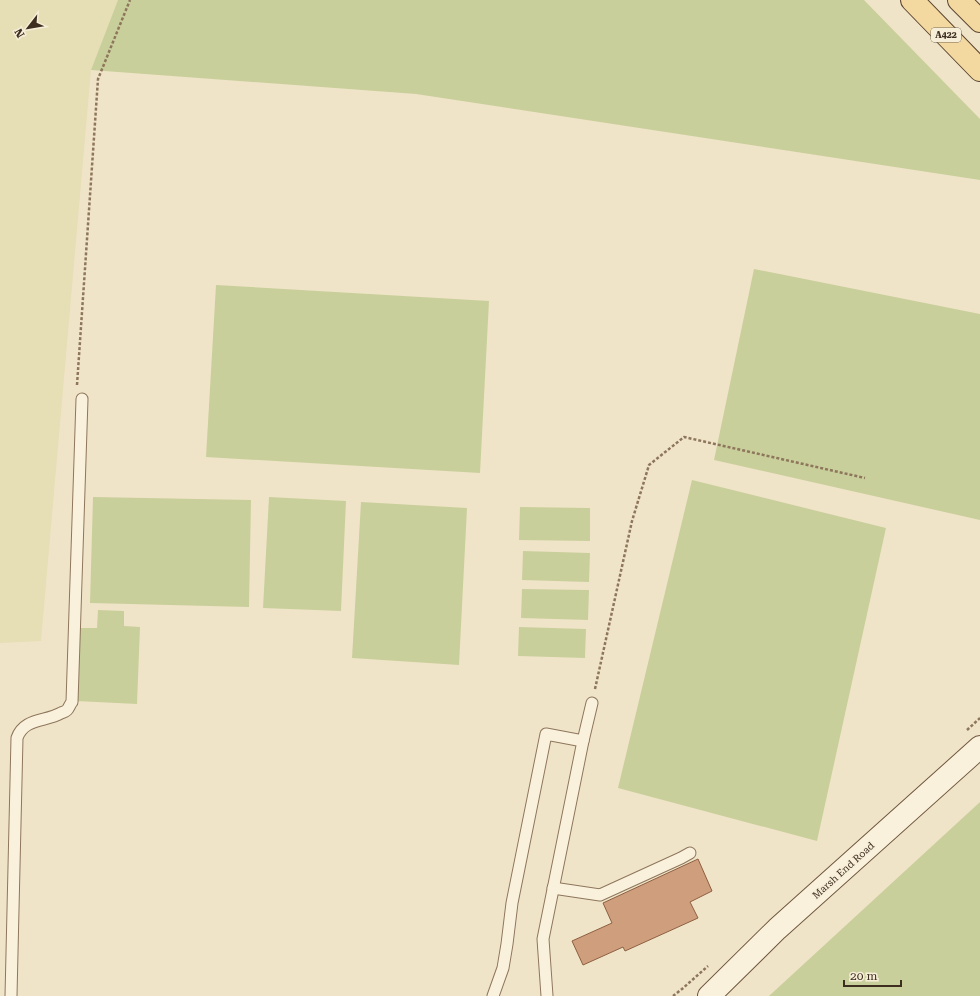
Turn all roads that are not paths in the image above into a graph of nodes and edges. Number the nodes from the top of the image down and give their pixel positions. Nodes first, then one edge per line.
1 (912, 0) edge
2 (959, 0) edge
3 (980, 21) edge
4 (980, 70) edge
5 (79, 395) road end
6 (592, 703) road end
7 (583, 741) junction
8 (980, 747) edge
9 (690, 853) dead end
10 (553, 888) junction
11 (11, 996) edge
12 (493, 996) edge
13 (547, 996) edge
14 (709, 996) edge

1 - 4 main road, A422
2 - 3 main road
5 - 11 lane
6 - 7 lane
7 - 10 lane
7 - 12 lane
8 - 14 street, Marsh End Road
9 - 10 lane
10 - 13 lane

